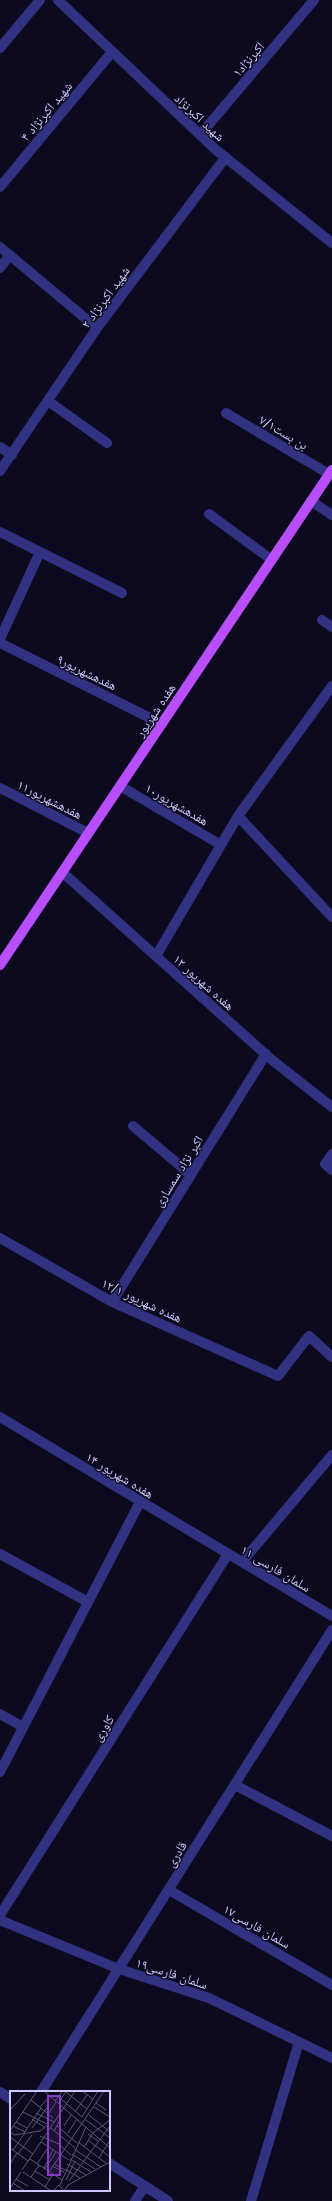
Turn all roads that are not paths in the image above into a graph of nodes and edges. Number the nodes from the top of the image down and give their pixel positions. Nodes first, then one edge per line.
1 (40, 0) edge
2 (58, 0) edge
3 (314, 0) edge
4 (0, 48) edge
5 (112, 52) junction
6 (200, 135) junction
7 (225, 158) junction
8 (0, 186) edge
9 (332, 243) edge
10 (0, 247) edge
11 (10, 256) junction
12 (0, 268) edge
13 (97, 328) junction
14 (48, 401) junction
15 (226, 413) dead end
16 (107, 443) dead end
17 (0, 447) edge
18 (12, 455) junction
19 (0, 471) edge
20 (331, 472) edge
21 (311, 501) junction
22 (209, 514) dead end
23 (332, 515) edge
24 (0, 532) edge
25 (40, 552) junction
26 (272, 560) junction
27 (122, 593) dead end
28 (322, 620) dead end
29 (332, 627) edge
30 (0, 639) edge
31 (0, 643) edge
32 (332, 686) edge
33 (162, 724) junction
34 (120, 786) junction
35 (1, 791) edge
36 (238, 816) junction
37 (88, 833) junction
38 (221, 845) junction
39 (62, 872) junction
40 (332, 917) edge
41 (156, 956) junction
42 (0, 965) edge
43 (266, 1054) junction
44 (332, 1107) edge
45 (133, 1126) dead end
46 (332, 1154) edge
47 (332, 1170) edge
48 (191, 1175) junction
49 (0, 1238) edge
50 (112, 1302) junction
51 (332, 1357) edge
52 (0, 1417) edge
53 (332, 1455) edge
54 (140, 1502) junction
55 (0, 1554) edge
56 (228, 1554) junction
57 (242, 1562) junction
58 (88, 1602) junction
59 (332, 1616) edge
60 (332, 1630) edge
61 (0, 1714) edge
62 (23, 1727) junction
63 (0, 1772) edge
64 (235, 1785) junction
65 (332, 1836) edge
66 (169, 1890) junction
67 (0, 1915) edge
68 (0, 1920) edge
69 (119, 1969) junction
70 (332, 1985) edge
71 (299, 2042) junction
72 (332, 2058) edge
73 (43, 2091) edge
74 (0, 2092) edge
75 (10, 2098) edge
76 (110, 2164) edge
77 (145, 2186) junction
78 (135, 2201) edge
79 (168, 2201) edge
80 (251, 2201) edge

1 - 4 street
2 - 5 street, شهید اکبرنژاد
3 - 6 street, اکبرنژاد۱
5 - 6 street, شهید اکبرنژاد
5 - 8 street, شهید اکبرنژاد ۴
6 - 7 street, شهید اکبرنژاد
7 - 9 street, شهید اکبرنژاد
7 - 13 street, شهید اکبرنژاد ۲
10 - 11 street
11 - 12 street
11 - 13 street
13 - 14 street, شهید اکبرنژاد ۲
14 - 16 street
14 - 18 street, شهید اکبرنژاد ۲
15 - 20 street, بن بست۷/۱
17 - 18 street
18 - 19 street, شهید اکبرنژاد ۲
20 - 21 main road, هفده شهریور
21 - 23 street
21 - 26 main road, هفده شهریور
22 - 26 street
24 - 25 street
25 - 27 street
25 - 30 street
26 - 33 main road, هفده شهریور
28 - 29 street
31 - 33 street, هفدهشهریور۹
32 - 36 street
33 - 34 main road, هفده شهریور
34 - 37 main road, هفده شهریور
34 - 38 street, هفدهشهریور۱۰
35 - 37 street, هفدهشهریور۱۱
36 - 38 street
36 - 40 street
37 - 39 main road, هفده شهریور
38 - 41 street
39 - 41 street, هفده شهریور ۱۲
39 - 42 main road, هفده شهریور
41 - 43 street, هفده شهریور ۱۲
43 - 44 street, هفده شهریور ۱۲
43 - 48 street, اکبر نژاد سمساری
45 - 48 street
46 - 47 street
48 - 50 street, اکبر نژاد سمساری
49 - 50 street, هفده شهریور ۱۲/۱
50 - 51 street, هفده شهریور ۱۲/۱
52 - 54 street, هفده شهریور ۱۴
53 - 57 street
54 - 56 street, هفده شهریور ۱۴
54 - 58 street
55 - 58 street
56 - 57 street, سلمان فارسی ۱۱
56 - 67 street, کاوری
57 - 59 street, سلمان فارسی ۱۱
58 - 62 street
60 - 64 street, قادری
61 - 62 street
62 - 63 street
64 - 65 street
64 - 66 street, قادری
66 - 69 street, قادری
66 - 70 street, سلمان فارسی۱۷
68 - 69 street, سلمان فارسی۱۹
69 - 71 street, سلمان فارسی۱۹
69 - 73 street, قادری
71 - 72 street, سلمان فارسی۱۹
71 - 80 street
74 - 75 street
76 - 77 street
77 - 78 street
77 - 79 street

